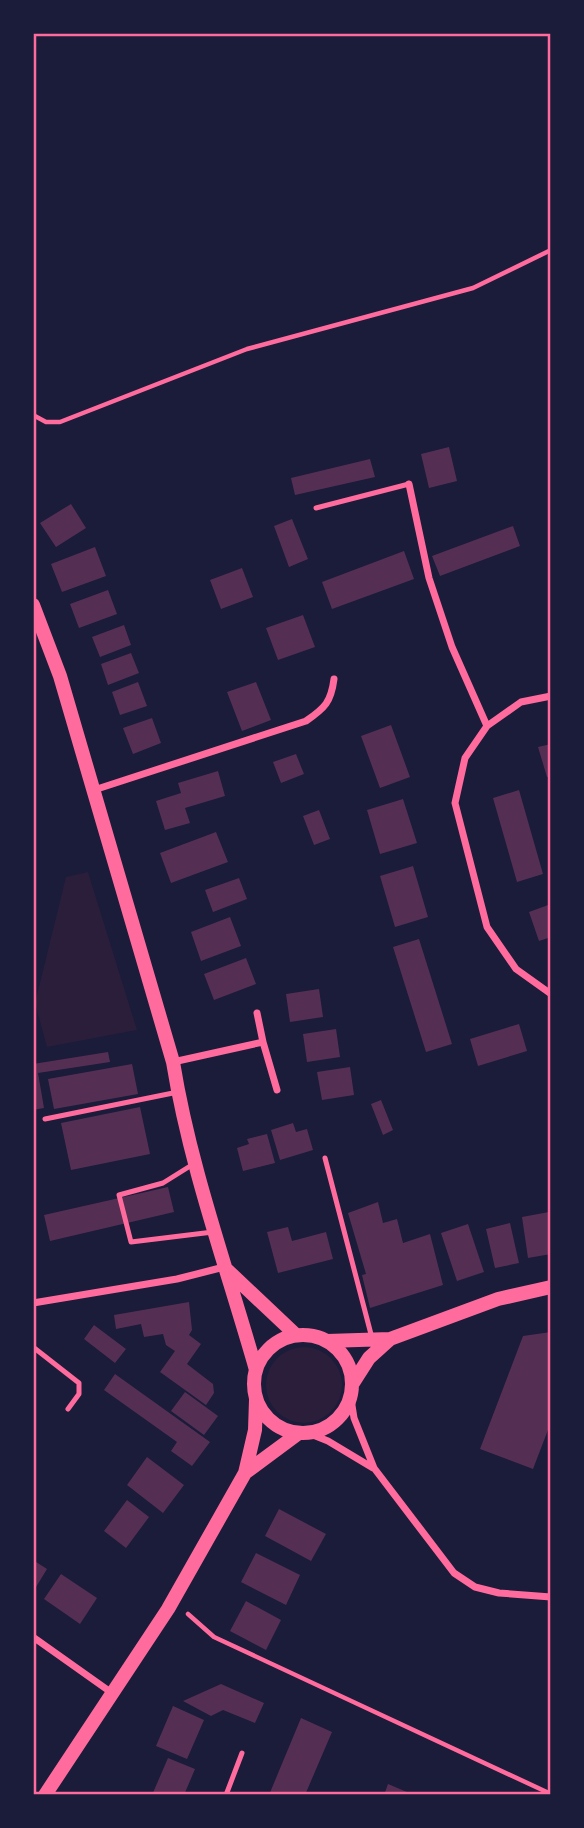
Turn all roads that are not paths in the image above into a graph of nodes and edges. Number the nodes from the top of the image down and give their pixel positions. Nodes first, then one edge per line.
1 (409, 484) joint
2 (316, 508) dead end
3 (33, 605) edge
4 (334, 679) dead end
5 (551, 696) edge
6 (487, 726) junction
7 (93, 791) junction
8 (551, 994) edge
9 (257, 1013) dead end
10 (263, 1042) junction
11 (173, 1062) junction
12 (277, 1090) dead end
13 (178, 1092) junction
14 (46, 1119) dead end
15 (325, 1158) dead end
16 (195, 1163) junction
17 (213, 1232) junction
18 (224, 1267) junction
19 (551, 1287) edge
20 (33, 1303) edge
21 (296, 1335) junction
22 (390, 1339) junction
23 (327, 1340) junction
24 (372, 1341) junction
25 (33, 1347) edge
26 (256, 1370) junction
27 (353, 1383) junction
28 (351, 1399) junction
29 (257, 1400) junction
30 (68, 1409) dead end
31 (304, 1433) junction
32 (374, 1468) junction
33 (244, 1473) junction
34 (551, 1597) edge
35 (33, 1637) edge
36 (113, 1693) junction
37 (242, 1753) dead end
38 (45, 1795) edge
39 (226, 1795) edge

1 - 2 lane
1 - 6 street
3 - 7 main road
4 - 7 street
5 - 6 street
6 - 8 street
7 - 11 main road
9 - 10 street
10 - 11 street
10 - 12 street
11 - 13 main road
13 - 14 lane
13 - 16 main road
15 - 24 lane
16 - 17 main road
16 - 17 lane
17 - 18 main road
18 - 20 street
18 - 21 main road
18 - 26 main road
19 - 22 main road
21 - 23 main road
21 - 26 main road
22 - 24 main road
22 - 27 main road
23 - 24 main road
23 - 27 main road
25 - 30 lane
26 - 29 main road
27 - 28 main road
28 - 31 main road
28 - 32 street
29 - 31 main road
29 - 33 main road
31 - 32 street
31 - 33 main road
32 - 34 street
33 - 36 main road
35 - 36 street
36 - 38 main road
37 - 39 lane

